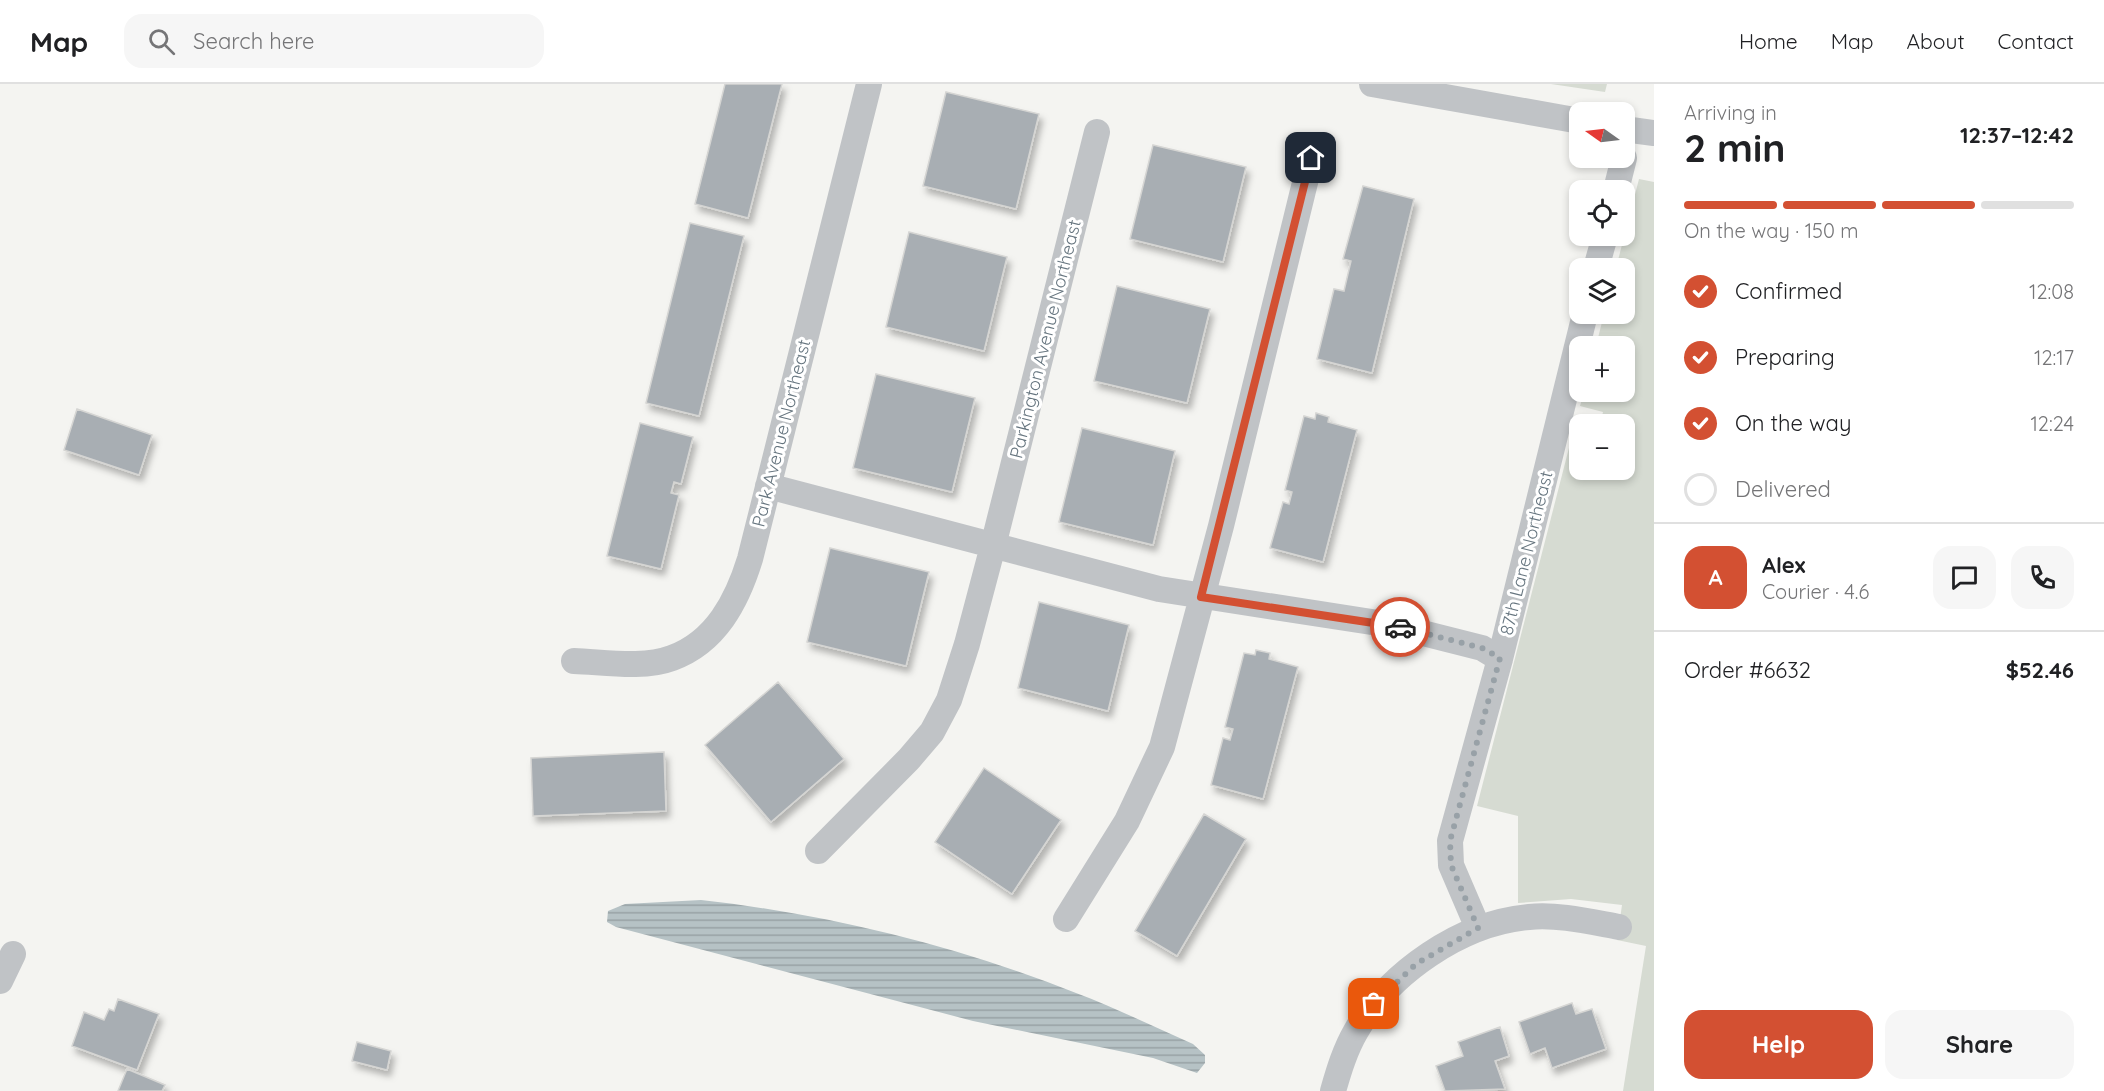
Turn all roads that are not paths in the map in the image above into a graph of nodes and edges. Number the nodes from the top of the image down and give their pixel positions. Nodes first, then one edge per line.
1 (869, 84) edge
2 (1372, 84) edge
3 (1569, 119) edge
4 (1097, 132) dead end
5 (1311, 158) dead end
6 (1583, 324) edge
7 (768, 486) junction
8 (993, 546) junction
9 (1201, 597) junction
10 (1500, 658) junction
11 (574, 661) dead end
12 (818, 851) dead end
13 (1066, 919) dead end
14 (1619, 927) dead end
15 (1478, 928) junction
16 (13, 954) dead end
17 (0, 981) edge
18 (1333, 1091) edge

1 - 7 street, Park Avenue Northeast
2 - 3 street
4 - 8 street, Parkington Avenue Northeast
5 - 9 street
6 - 10 street, 87th Lane Northeast
7 - 8 street
7 - 11 street, Park Avenue Northeast
8 - 9 street
8 - 12 street, Parkington Avenue Northeast
9 - 10 street
9 - 13 street
10 - 15 street, 87th Lane Northeast
14 - 15 street
15 - 18 street
16 - 17 street

